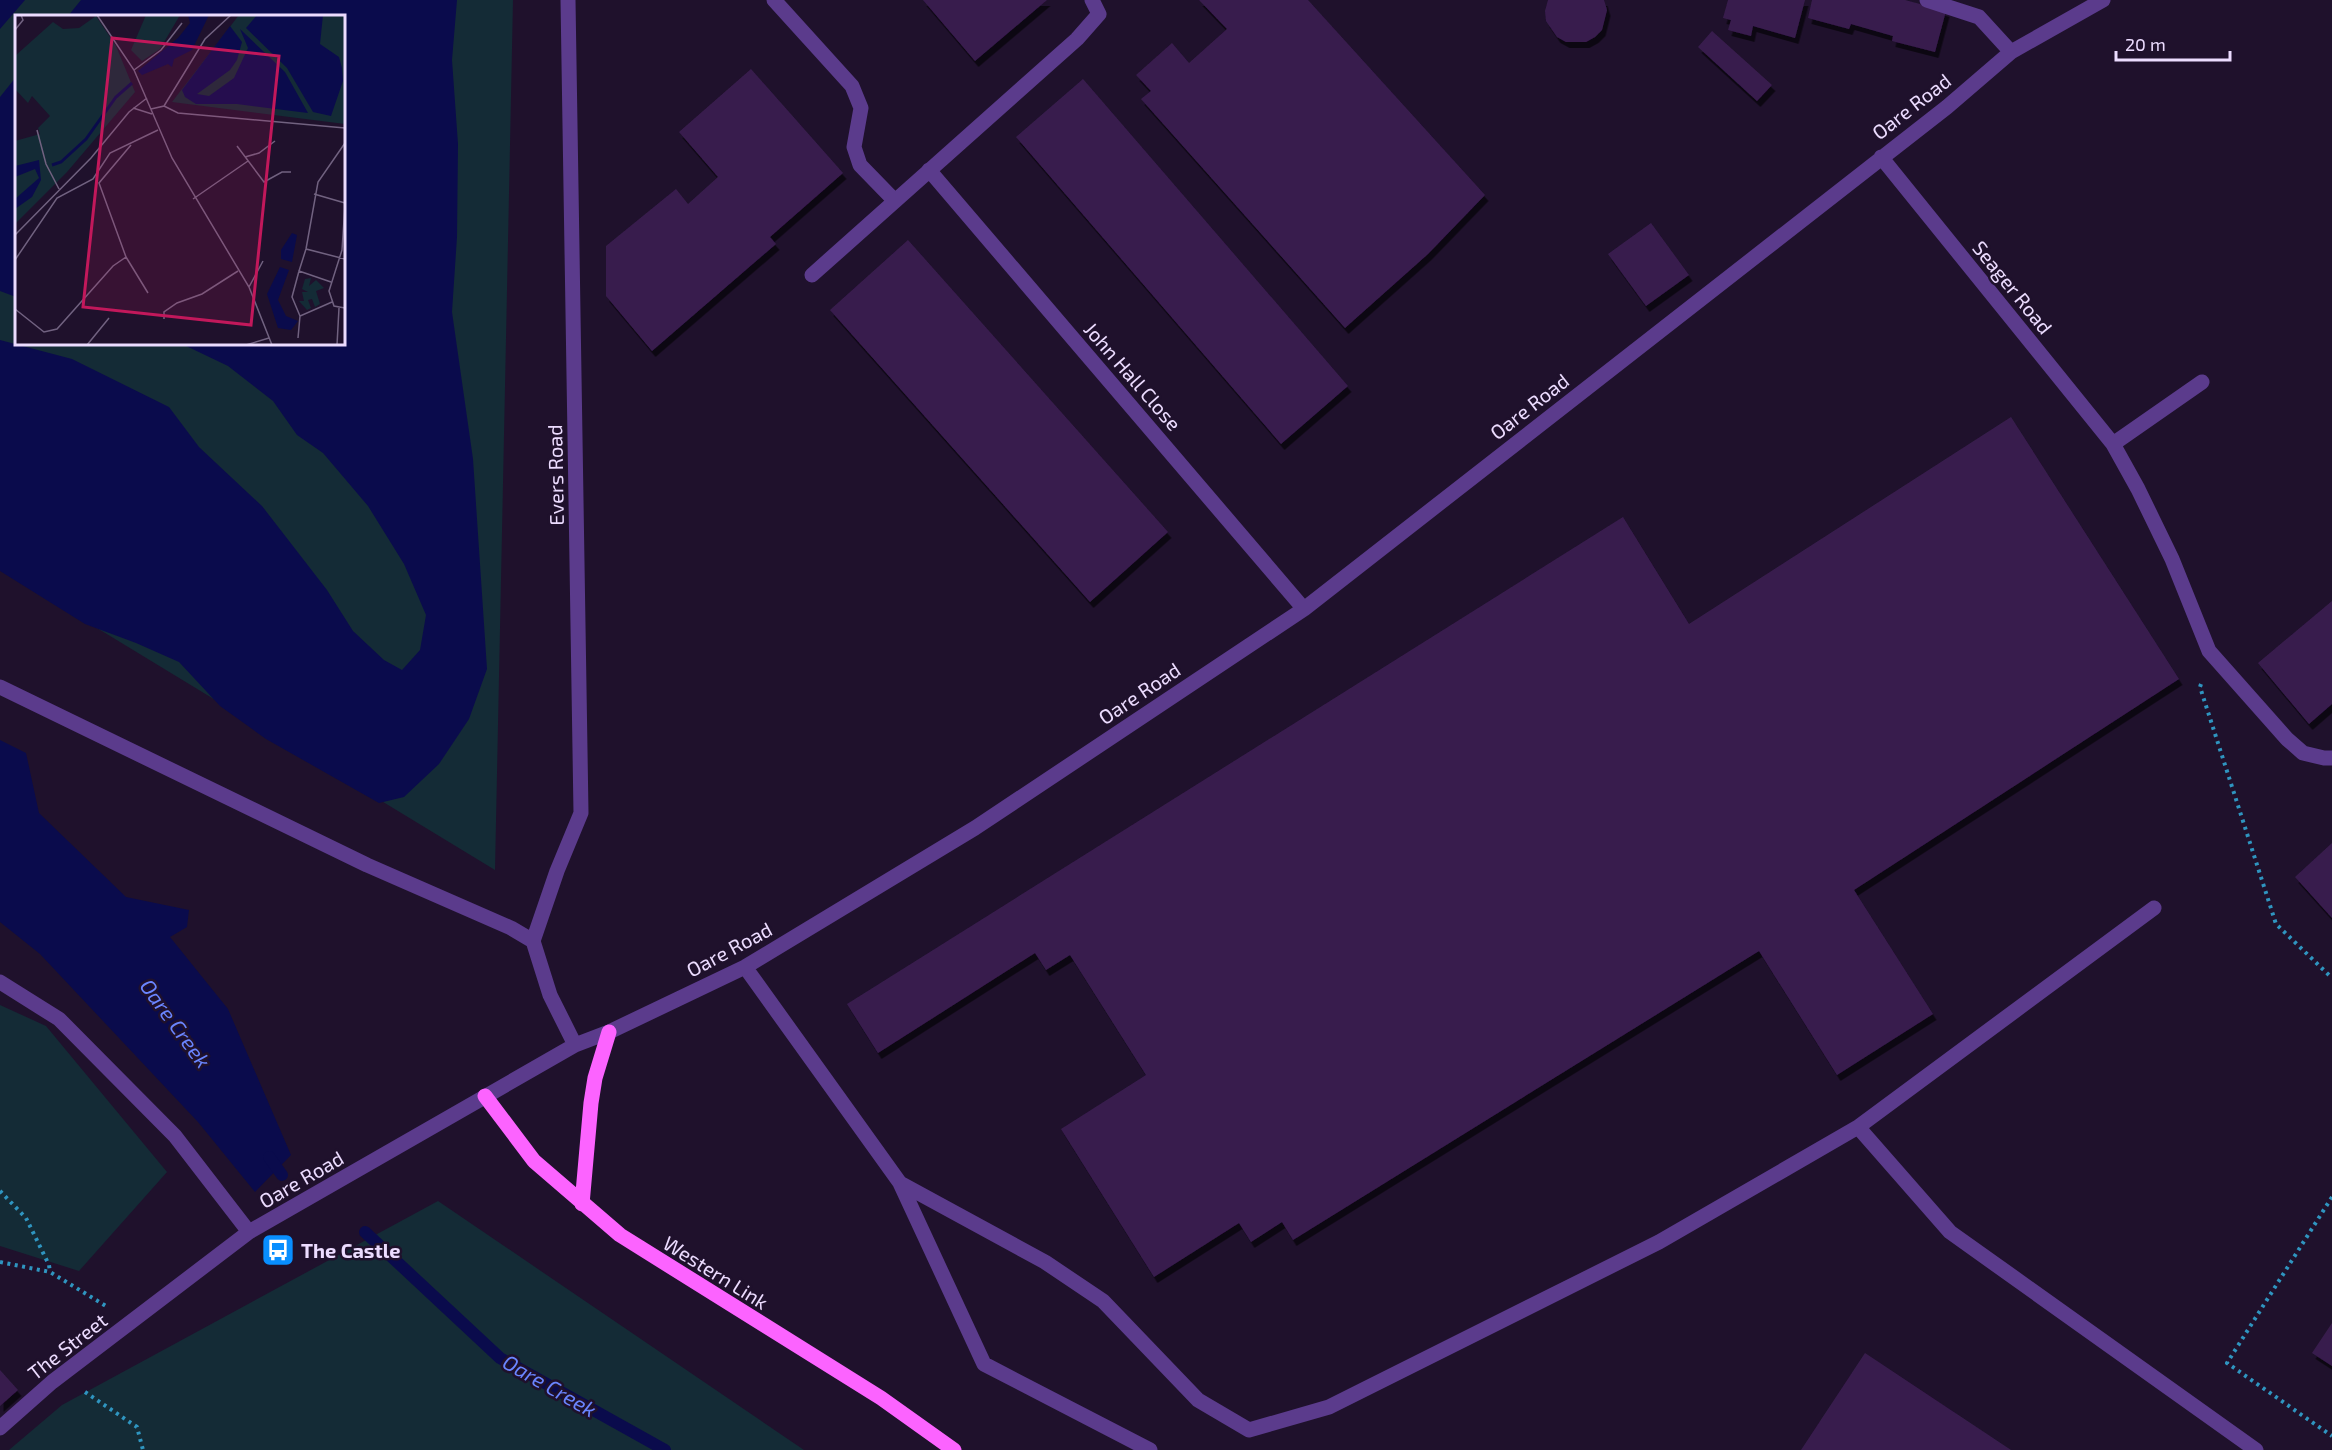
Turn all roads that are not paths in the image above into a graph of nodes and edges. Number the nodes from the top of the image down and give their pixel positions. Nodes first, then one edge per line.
1 (568, 0) edge
2 (774, 0) edge
3 (1092, 0) edge
4 (1927, 0) edge
5 (2103, 0) edge
6 (2011, 52) junction
7 (1881, 157) junction
8 (929, 170) junction
9 (895, 201) junction
10 (812, 275) dead end
11 (2202, 382) dead end
12 (2113, 444) junction
13 (1304, 609) junction
14 (0, 687) edge
15 (2332, 758) edge
16 (2154, 909) dead end
17 (533, 940) junction
18 (745, 967) junction
19 (0, 982) edge
20 (609, 1032) junction
21 (574, 1045) junction
22 (485, 1095) junction
23 (1858, 1127) junction
24 (900, 1184) junction
25 (582, 1204) junction
26 (249, 1232) junction
27 (133, 1322) joint
28 (0, 1428) edge
29 (954, 1450) edge
30 (1150, 1450) edge
31 (2256, 1450) edge

1 - 17 street, Evers Road
2 - 9 street
3 - 8 street
4 - 6 street
5 - 6 street, Oare Road
6 - 7 street, Oare Road
7 - 12 street, Seager Road
7 - 13 street, Oare Road
8 - 9 street
8 - 13 street, John Hall Close
9 - 10 street
11 - 12 street
12 - 15 street, Seager Road
13 - 18 street, Oare Road
14 - 17 street
16 - 23 street
17 - 21 street
18 - 20 street, Oare Road
18 - 24 street
19 - 26 street
20 - 21 street, Oare Road
20 - 25 main road
21 - 22 street, Oare Road
22 - 25 main road, Western Link
22 - 26 street, Oare Road
23 - 24 street
23 - 31 street
24 - 30 street
25 - 29 main road, Western Link
26 - 27 street, Oare Road
27 - 28 street, The Street

